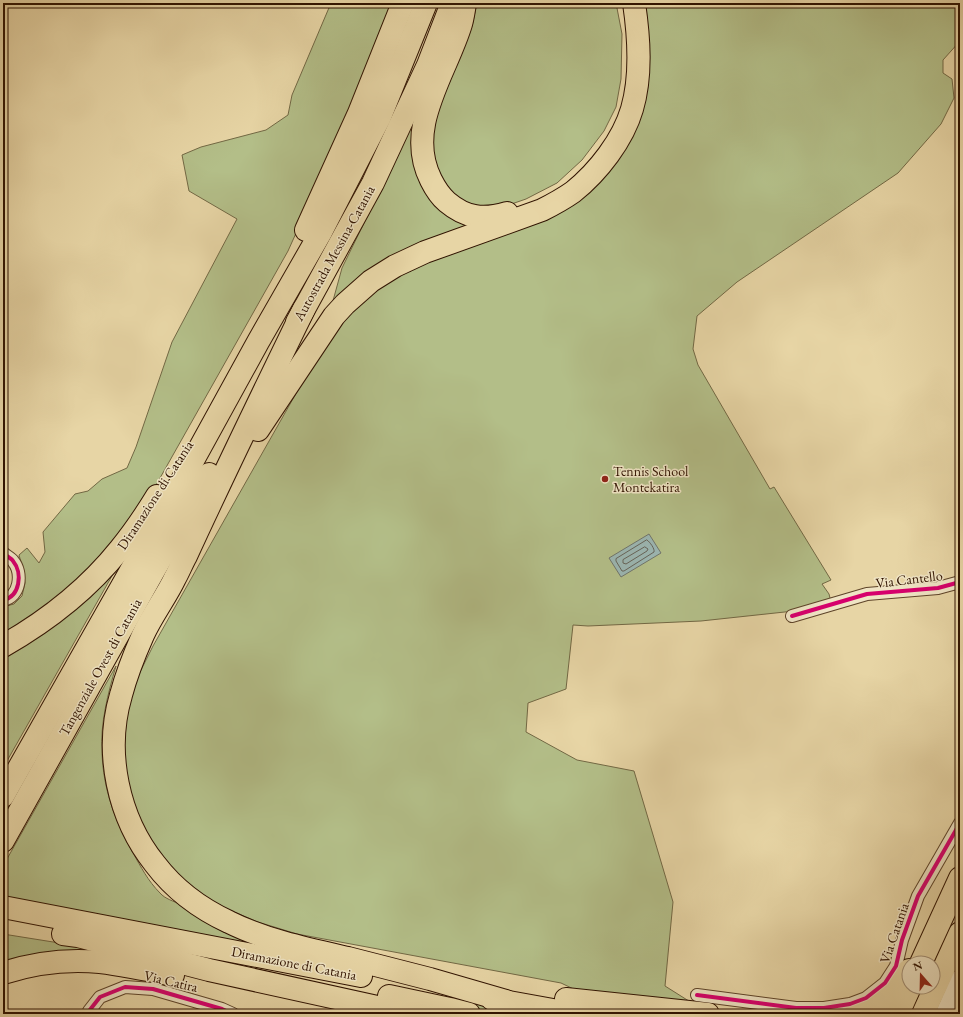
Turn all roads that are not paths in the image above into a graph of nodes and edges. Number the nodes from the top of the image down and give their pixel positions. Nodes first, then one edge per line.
1 (403, 3) edge
2 (426, 3) edge
3 (452, 3) edge
4 (465, 3) edge
5 (626, 3) edge
6 (634, 3) edge
7 (268, 325) junction
8 (251, 356) junction
9 (196, 493) junction
10 (3, 553) edge
11 (960, 582) edge
12 (3, 600) edge
13 (792, 616) dead end
14 (3, 646) edge
15 (3, 796) edge
16 (960, 824) edge
17 (3, 841) edge
18 (958, 887) edge
19 (3, 907) edge
20 (3, 922) edge
21 (960, 933) edge
22 (78, 936) junction
23 (918, 955) edge
24 (925, 955) edge
25 (933, 955) edge
26 (3, 973) edge
27 (347, 973) junction
28 (960, 978) edge
29 (429, 979) junction
30 (901, 982) edge
31 (697, 995) dead end
32 (906, 995) edge
33 (915, 995) edge
34 (506, 1001) junction
35 (89, 1014) edge
36 (233, 1014) edge
37 (356, 1014) edge
38 (409, 1014) edge
39 (469, 1014) edge
40 (585, 1014) edge
41 (708, 1014) edge
42 (855, 1014) edge
43 (898, 1014) edge
44 (907, 1014) edge
45 (924, 1014) edge
46 (944, 1014) edge

1 - 7 highway
2 - 7 highway, Autostrada Messina-Catania
3 - 9 highway, Autostrada Messina-Catania
4 - 5 highway
6 - 9 highway
7 - 8 highway, Autostrada Messina-Catania
8 - 9 highway, Autostrada Messina-Catania
8 - 14 highway, Diramazione di Catania
9 - 15 highway, Tangenziale Ovest di Catania
9 - 17 highway, Tangenziale Ovest di Catania
9 - 29 highway
10 - 12 street
11 - 13 street, Via Cantello
16 - 31 street, Via Catania
18 - 23 highway
18 - 24 highway
18 - 25 highway
19 - 27 highway, Diramazione di Catania
20 - 22 highway, Diramazione di Catania
21 - 45 highway
22 - 38 highway, Diramazione di Catania
22 - 39 highway
26 - 37 highway
27 - 29 highway
27 - 34 highway, Diramazione di Catania
28 - 46 main road
29 - 34 highway
29 - 41 highway
30 - 42 highway
32 - 43 highway
33 - 44 highway
34 - 40 highway, Diramazione di Catania
35 - 36 street, Via Catira

